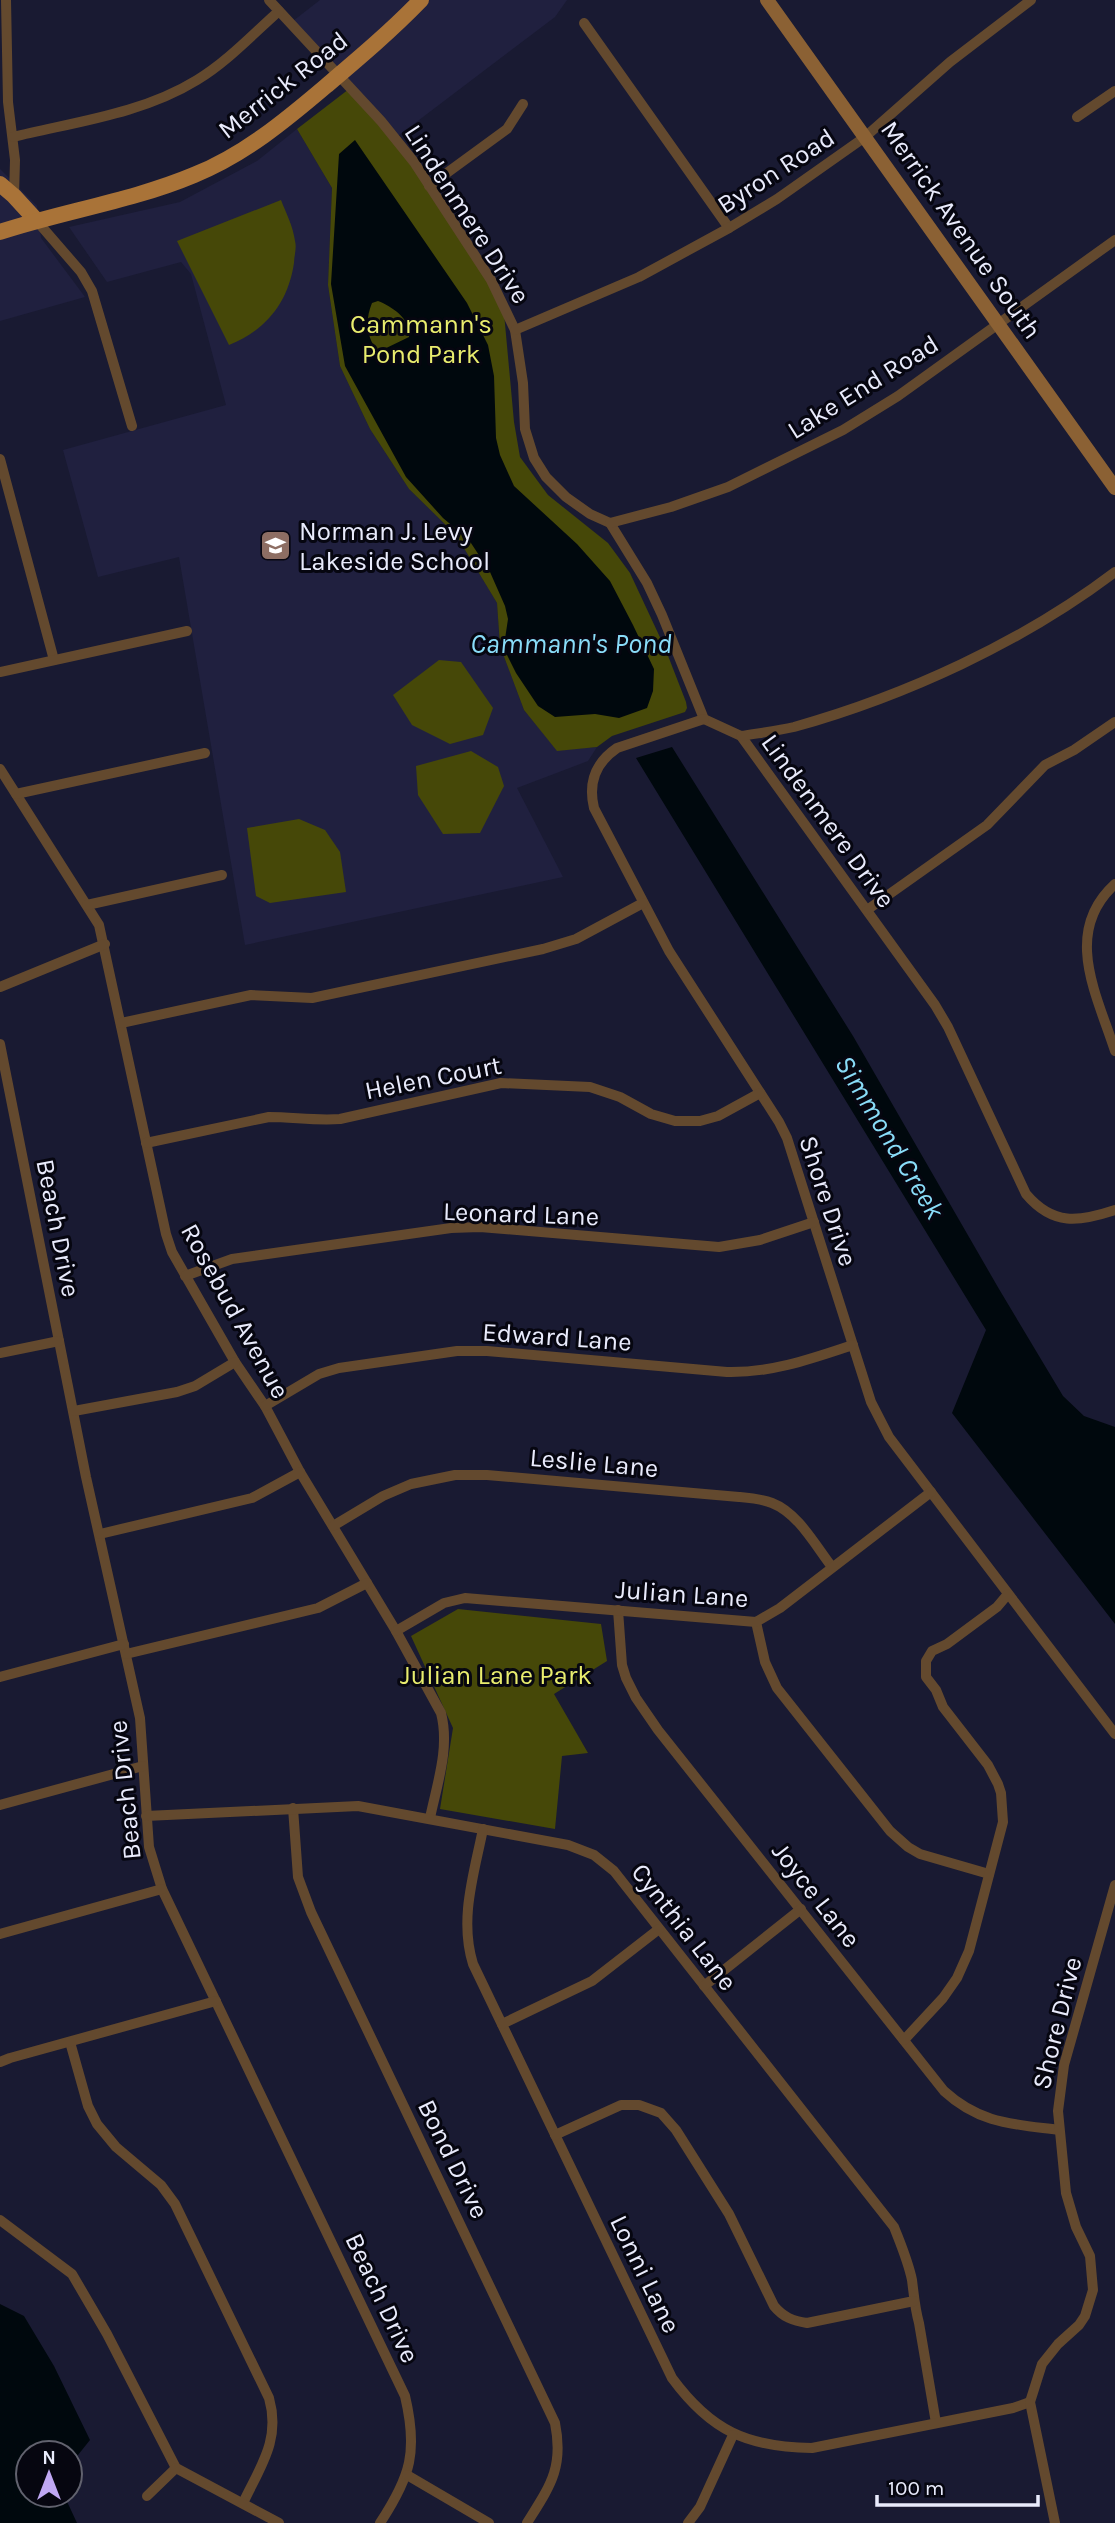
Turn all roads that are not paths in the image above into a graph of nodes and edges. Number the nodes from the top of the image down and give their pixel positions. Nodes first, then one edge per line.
1 (5, 0) edge
2 (269, 0) edge
3 (421, 0) edge
4 (767, 0) edge
5 (1031, 0) edge
6 (279, 11) junction
7 (583, 23) dead end
8 (338, 76) junction
9 (1115, 92) edge
10 (523, 104) dead end
11 (1077, 117) dead end
12 (13, 137) junction
13 (865, 137) junction
14 (0, 184) edge
15 (429, 186) junction
16 (14, 196) junction
17 (36, 220) junction
18 (729, 228) junction
19 (0, 232) edge
20 (1115, 240) edge
21 (998, 324) junction
22 (515, 330) junction
23 (132, 426) dead end
24 (0, 459) edge
25 (1115, 488) edge
26 (4, 494) edge
27 (610, 523) junction
28 (1115, 572) edge
29 (187, 631) dead end
30 (54, 660) junction
31 (0, 672) edge
32 (704, 719) junction
33 (1115, 722) edge
34 (741, 736) junction
35 (205, 753) dead end
36 (0, 769) edge
37 (16, 794) junction
38 (222, 875) dead end
39 (1115, 884) edge
40 (643, 904) junction
41 (87, 905) junction
42 (867, 911) junction
43 (105, 944) junction
44 (0, 987) edge
45 (121, 1023) junction
46 (0, 1044) edge
47 (1115, 1051) edge
48 (761, 1093) junction
49 (146, 1143) junction
50 (1115, 1210) edge
51 (814, 1222) junction
52 (185, 1276) junction
53 (59, 1341) junction
54 (853, 1345) junction
55 (0, 1353) edge
56 (235, 1362) junction
57 (265, 1406) junction
58 (74, 1411) junction
59 (300, 1472) junction
60 (931, 1492) junction
61 (333, 1526) junction
62 (100, 1534) junction
63 (832, 1567) junction
64 (367, 1583) junction
65 (1008, 1594) junction
66 (618, 1610) junction
67 (756, 1622) junction
68 (396, 1631) junction
69 (125, 1649) junction
70 (0, 1664) edge
71 (1, 1677) edge
72 (1115, 1734) edge
73 (143, 1766) junction
74 (0, 1805) edge
75 (293, 1808) junction
76 (146, 1816) junction
77 (430, 1818) junction
78 (483, 1829) junction
79 (989, 1874) junction
80 (1115, 1885) edge
81 (162, 1889) junction
82 (800, 1909) junction
83 (659, 1929) junction
84 (0, 1934) edge
85 (704, 1986) junction
86 (216, 2001) junction
87 (502, 2024) junction
88 (904, 2040) junction
89 (70, 2042) junction
90 (0, 2063) edge
91 (1059, 2130) junction
92 (555, 2135) junction
93 (0, 2220) edge
94 (915, 2301) junction
95 (1030, 2402) junction
96 (936, 2423) junction
97 (733, 2435) junction
98 (176, 2468) junction
99 (407, 2475) junction
100 (147, 2496) dead end
101 (243, 2503) junction
102 (279, 2523) edge
103 (380, 2523) edge
104 (489, 2523) edge
105 (527, 2523) edge
106 (688, 2523) edge
107 (1055, 2523) edge

1 - 12 street
2 - 6 street, Lindenmere Drive
3 - 8 main road, Merrick Road
4 - 13 street, Merrick Avenue South
5 - 13 street, Byron Road
6 - 8 street, Lindenmere Drive
6 - 12 street
7 - 18 street
8 - 15 street, Lindenmere Drive
8 - 17 main road, Merrick Road
9 - 11 street
10 - 15 street
12 - 16 street
13 - 18 street, Byron Road
13 - 21 street, Merrick Avenue South
14 - 16 main road
15 - 22 street, Lindenmere Drive
16 - 17 main road
17 - 19 main road, Merrick Road
17 - 23 street
18 - 22 street, Byron Road
20 - 21 street, Lake End Road
21 - 25 street, Merrick Avenue South
21 - 27 street, Lake End Road
22 - 27 street, Lindenmere Drive
24 - 26 street
26 - 30 street
27 - 32 street, Lindenmere Drive
28 - 34 street
29 - 30 street
30 - 31 street
32 - 34 street, Lindenmere Drive
32 - 40 street, Shore Drive
33 - 42 street
34 - 42 street, Lindenmere Drive
35 - 37 street
36 - 37 street, Rosebud Avenue
37 - 41 street, Rosebud Avenue
38 - 41 street
39 - 47 street
40 - 45 street
40 - 48 street, Shore Drive
41 - 43 street, Rosebud Avenue
42 - 50 street, Lindenmere Drive
43 - 44 street
43 - 45 street, Rosebud Avenue
45 - 49 street, Rosebud Avenue
46 - 53 street, Beach Drive
48 - 49 street, Helen Court
48 - 51 street, Shore Drive
49 - 52 street, Rosebud Avenue
51 - 52 street, Leonard Lane
51 - 54 street, Shore Drive
52 - 56 street, Rosebud Avenue
53 - 55 street
53 - 58 street, Beach Drive
54 - 57 street, Edward Lane
54 - 60 street, Shore Drive
56 - 57 street, Rosebud Avenue
56 - 58 street
57 - 59 street, Rosebud Avenue
58 - 62 street, Beach Drive
59 - 61 street, Rosebud Avenue
59 - 62 street
60 - 63 street, Julian Lane
60 - 65 street, Shore Drive
61 - 63 street, Leslie Lane
61 - 64 street, Rosebud Avenue
62 - 69 street, Beach Drive
63 - 67 street, Julian Lane
64 - 68 street, Rosebud Avenue
64 - 69 street
65 - 72 street, Shore Drive
65 - 79 street
66 - 67 street, Julian Lane
66 - 68 street, Julian Lane
66 - 82 street, Joyce Lane
67 - 79 street
68 - 77 street, Rosebud Avenue
69 - 71 street
69 - 73 street, Beach Drive
70 - 71 street
73 - 74 street
73 - 76 street, Beach Drive
75 - 76 street, Cynthia Lane
75 - 77 street, Cynthia Lane
75 - 105 street, Bond Drive
76 - 81 street, Beach Drive
77 - 78 street, Cynthia Lane
78 - 83 street, Cynthia Lane
78 - 87 street, Lonni Lane
79 - 88 street
80 - 91 street, Shore Drive
81 - 84 street
81 - 86 street, Beach Drive
82 - 85 street
82 - 88 street, Joyce Lane
83 - 85 street, Cynthia Lane
83 - 87 street
85 - 94 street, Cynthia Lane
86 - 89 street
86 - 99 street, Beach Drive
87 - 92 street, Lonni Lane
88 - 91 street, Joyce Lane
89 - 90 street
89 - 101 street
91 - 95 street, Shore Drive
92 - 94 street
92 - 97 street, Lonni Lane
93 - 98 street
94 - 96 street, Cynthia Lane
95 - 96 street, Lonni Lane
95 - 107 street, Shore Drive
96 - 97 street, Lonni Lane
97 - 106 street
98 - 100 street
98 - 101 street
99 - 103 street, Beach Drive
99 - 104 street
101 - 102 street

